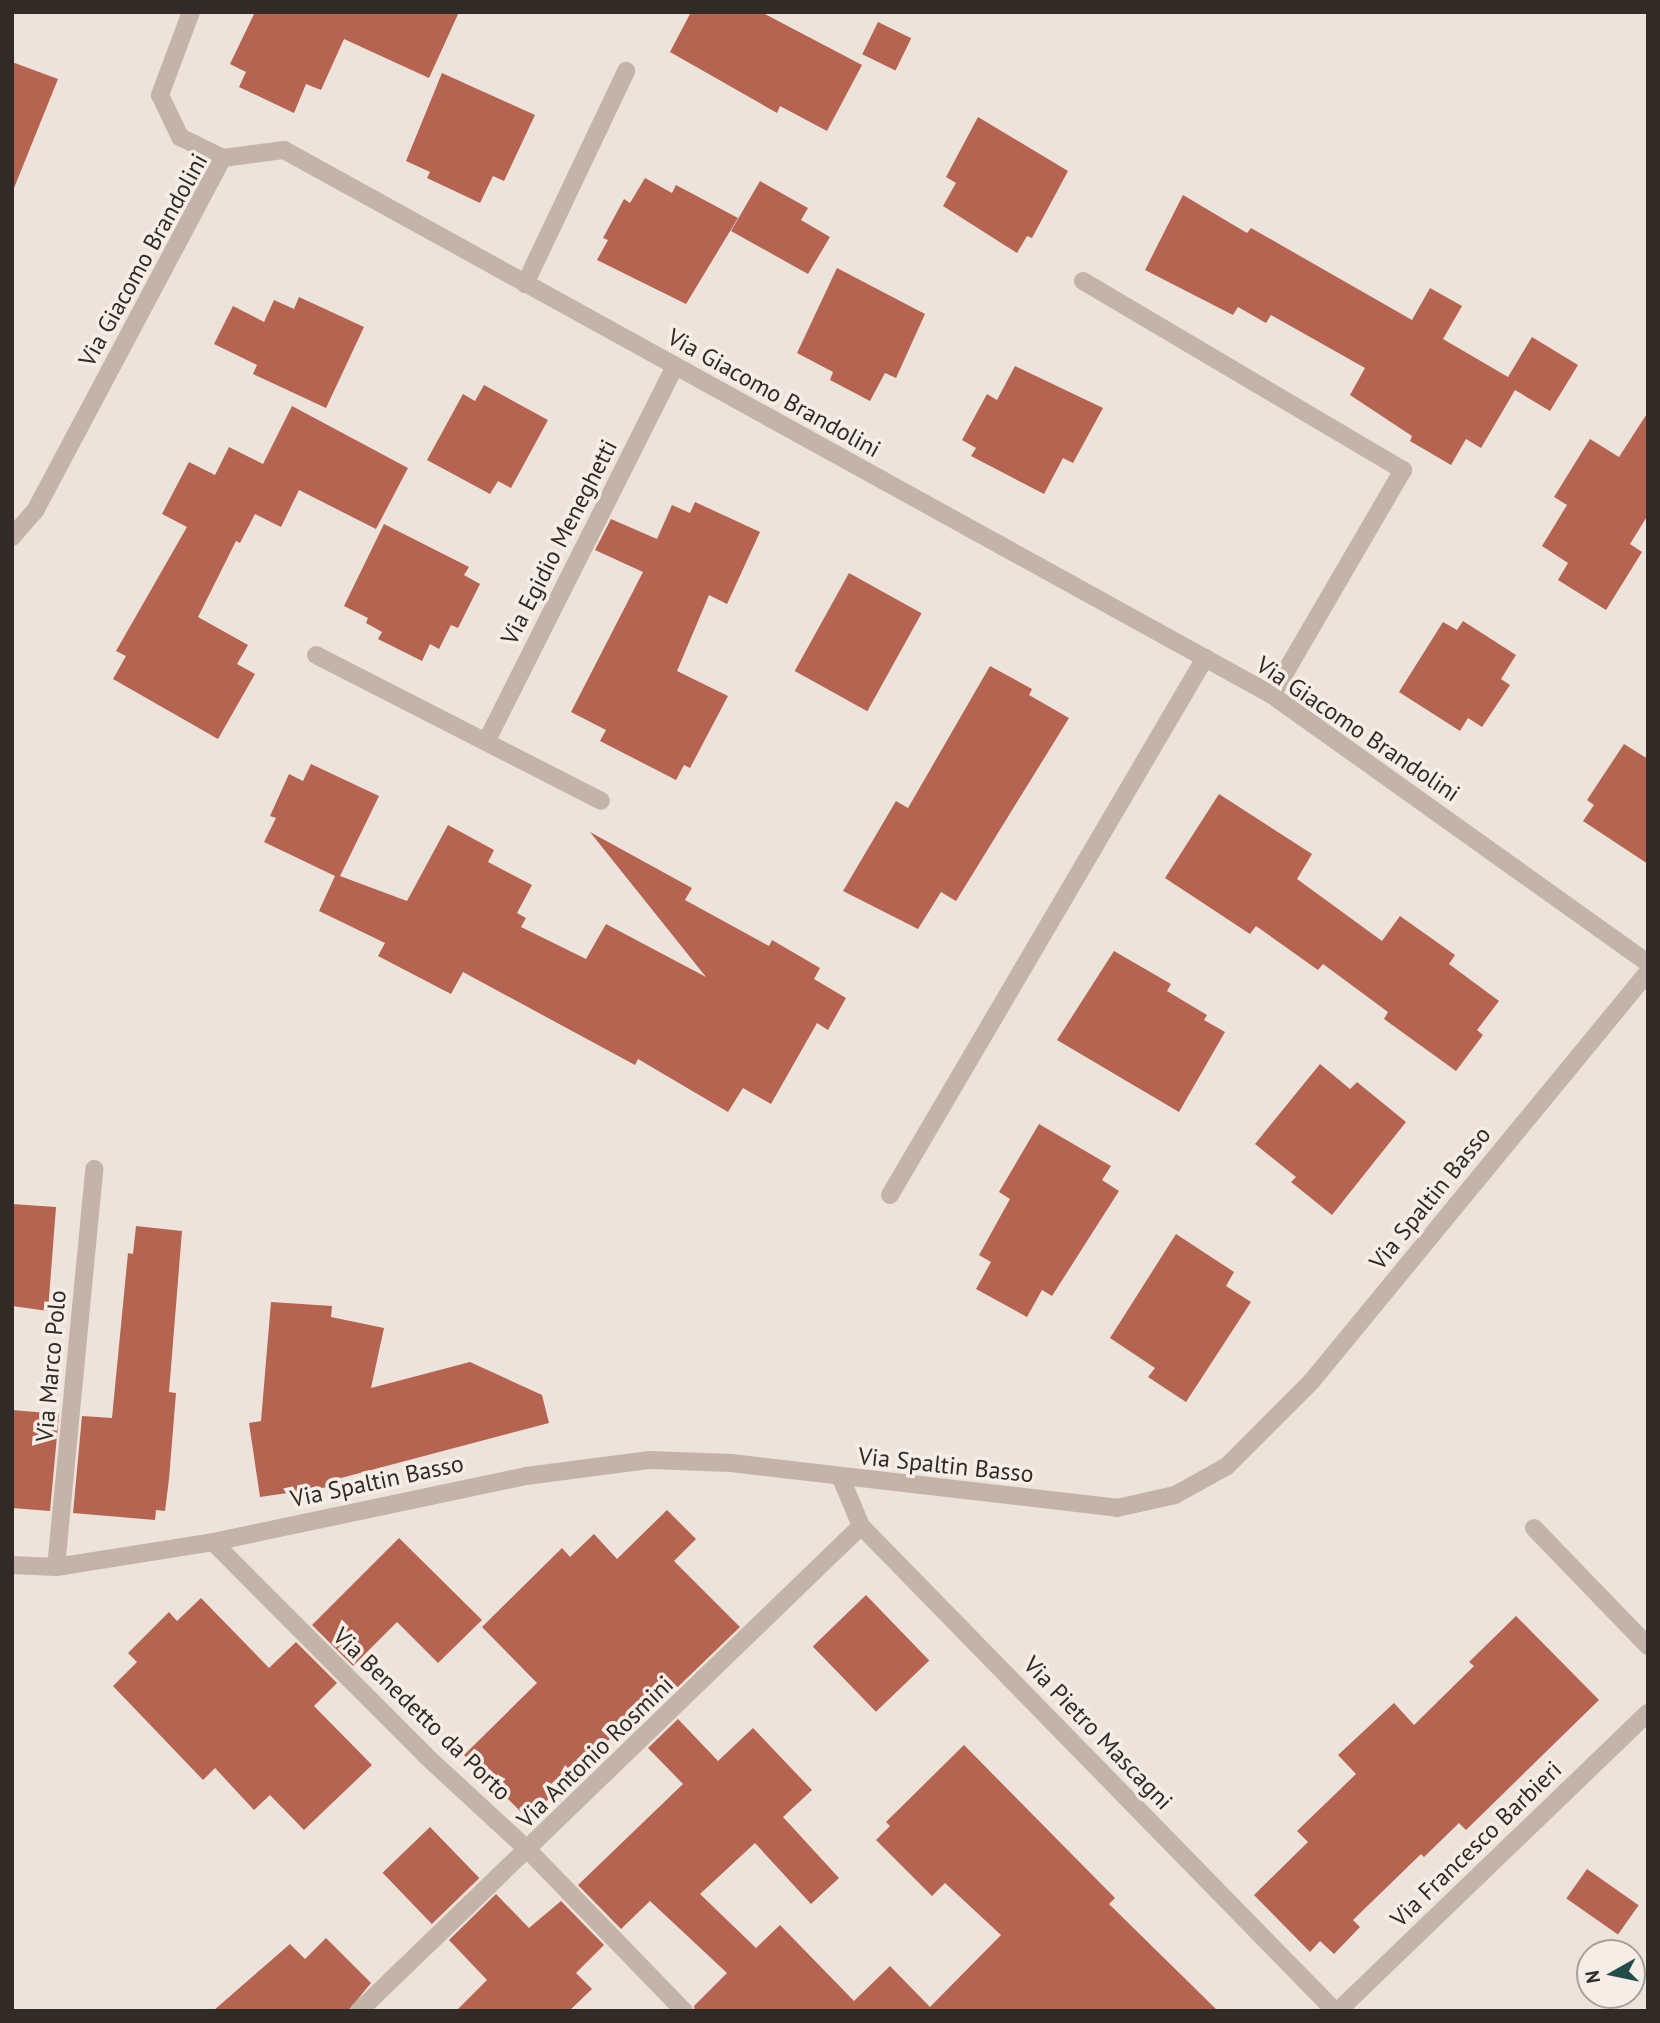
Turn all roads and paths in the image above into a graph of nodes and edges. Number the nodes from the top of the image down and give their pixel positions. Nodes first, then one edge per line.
1 (191, 12) edge
2 (626, 71) dead end
3 (223, 158) junction
4 (1083, 281) dead end
5 (525, 284) junction
6 (675, 367) junction
7 (12, 537) edge
8 (316, 655) dead end
9 (1205, 658) junction
10 (1272, 695) junction
11 (486, 740) junction
12 (601, 801) dead end
13 (1648, 963) edge
14 (1648, 972) edge
15 (94, 1169) dead end
16 (890, 1195) dead end
17 (841, 1478) junction
18 (861, 1525) junction
19 (1534, 1528) dead end
20 (213, 1542) junction
21 (12, 1566) edge
22 (56, 1567) junction
23 (1648, 1646) edge
24 (1648, 1713) edge
25 (529, 1851) junction
26 (359, 2011) edge
27 (684, 2011) edge
28 (1336, 2011) edge

1 - 3 street
2 - 5 street
3 - 5 street, Via Giacomo Brandolini
3 - 7 street, Via Giacomo Brandolini
4 - 10 street
5 - 6 street, Via Giacomo Brandolini
6 - 9 street, Via Giacomo Brandolini
6 - 11 street, Via Egidio Meneghetti
8 - 11 street
9 - 10 street, Via Giacomo Brandolini
9 - 16 street
10 - 13 street, Via Giacomo Brandolini
11 - 12 street
14 - 17 street, Via Spaltin Basso
15 - 22 street, Via Marco Polo
17 - 18 street, Via Pietro Mascagni
17 - 20 street, Via Spaltin Basso
18 - 25 street, Via Antonio Rosmini
18 - 28 street, Via Pietro Mascagni
19 - 23 street
20 - 22 street, Via Spaltin Basso
20 - 25 street, Via Benedetto da Porto
21 - 22 street, Via Spaltin Basso
24 - 28 street, Via Francesco Barbieri
25 - 26 street, Via Antonio Rosmini
25 - 27 street, Via Benedetto da Porto

